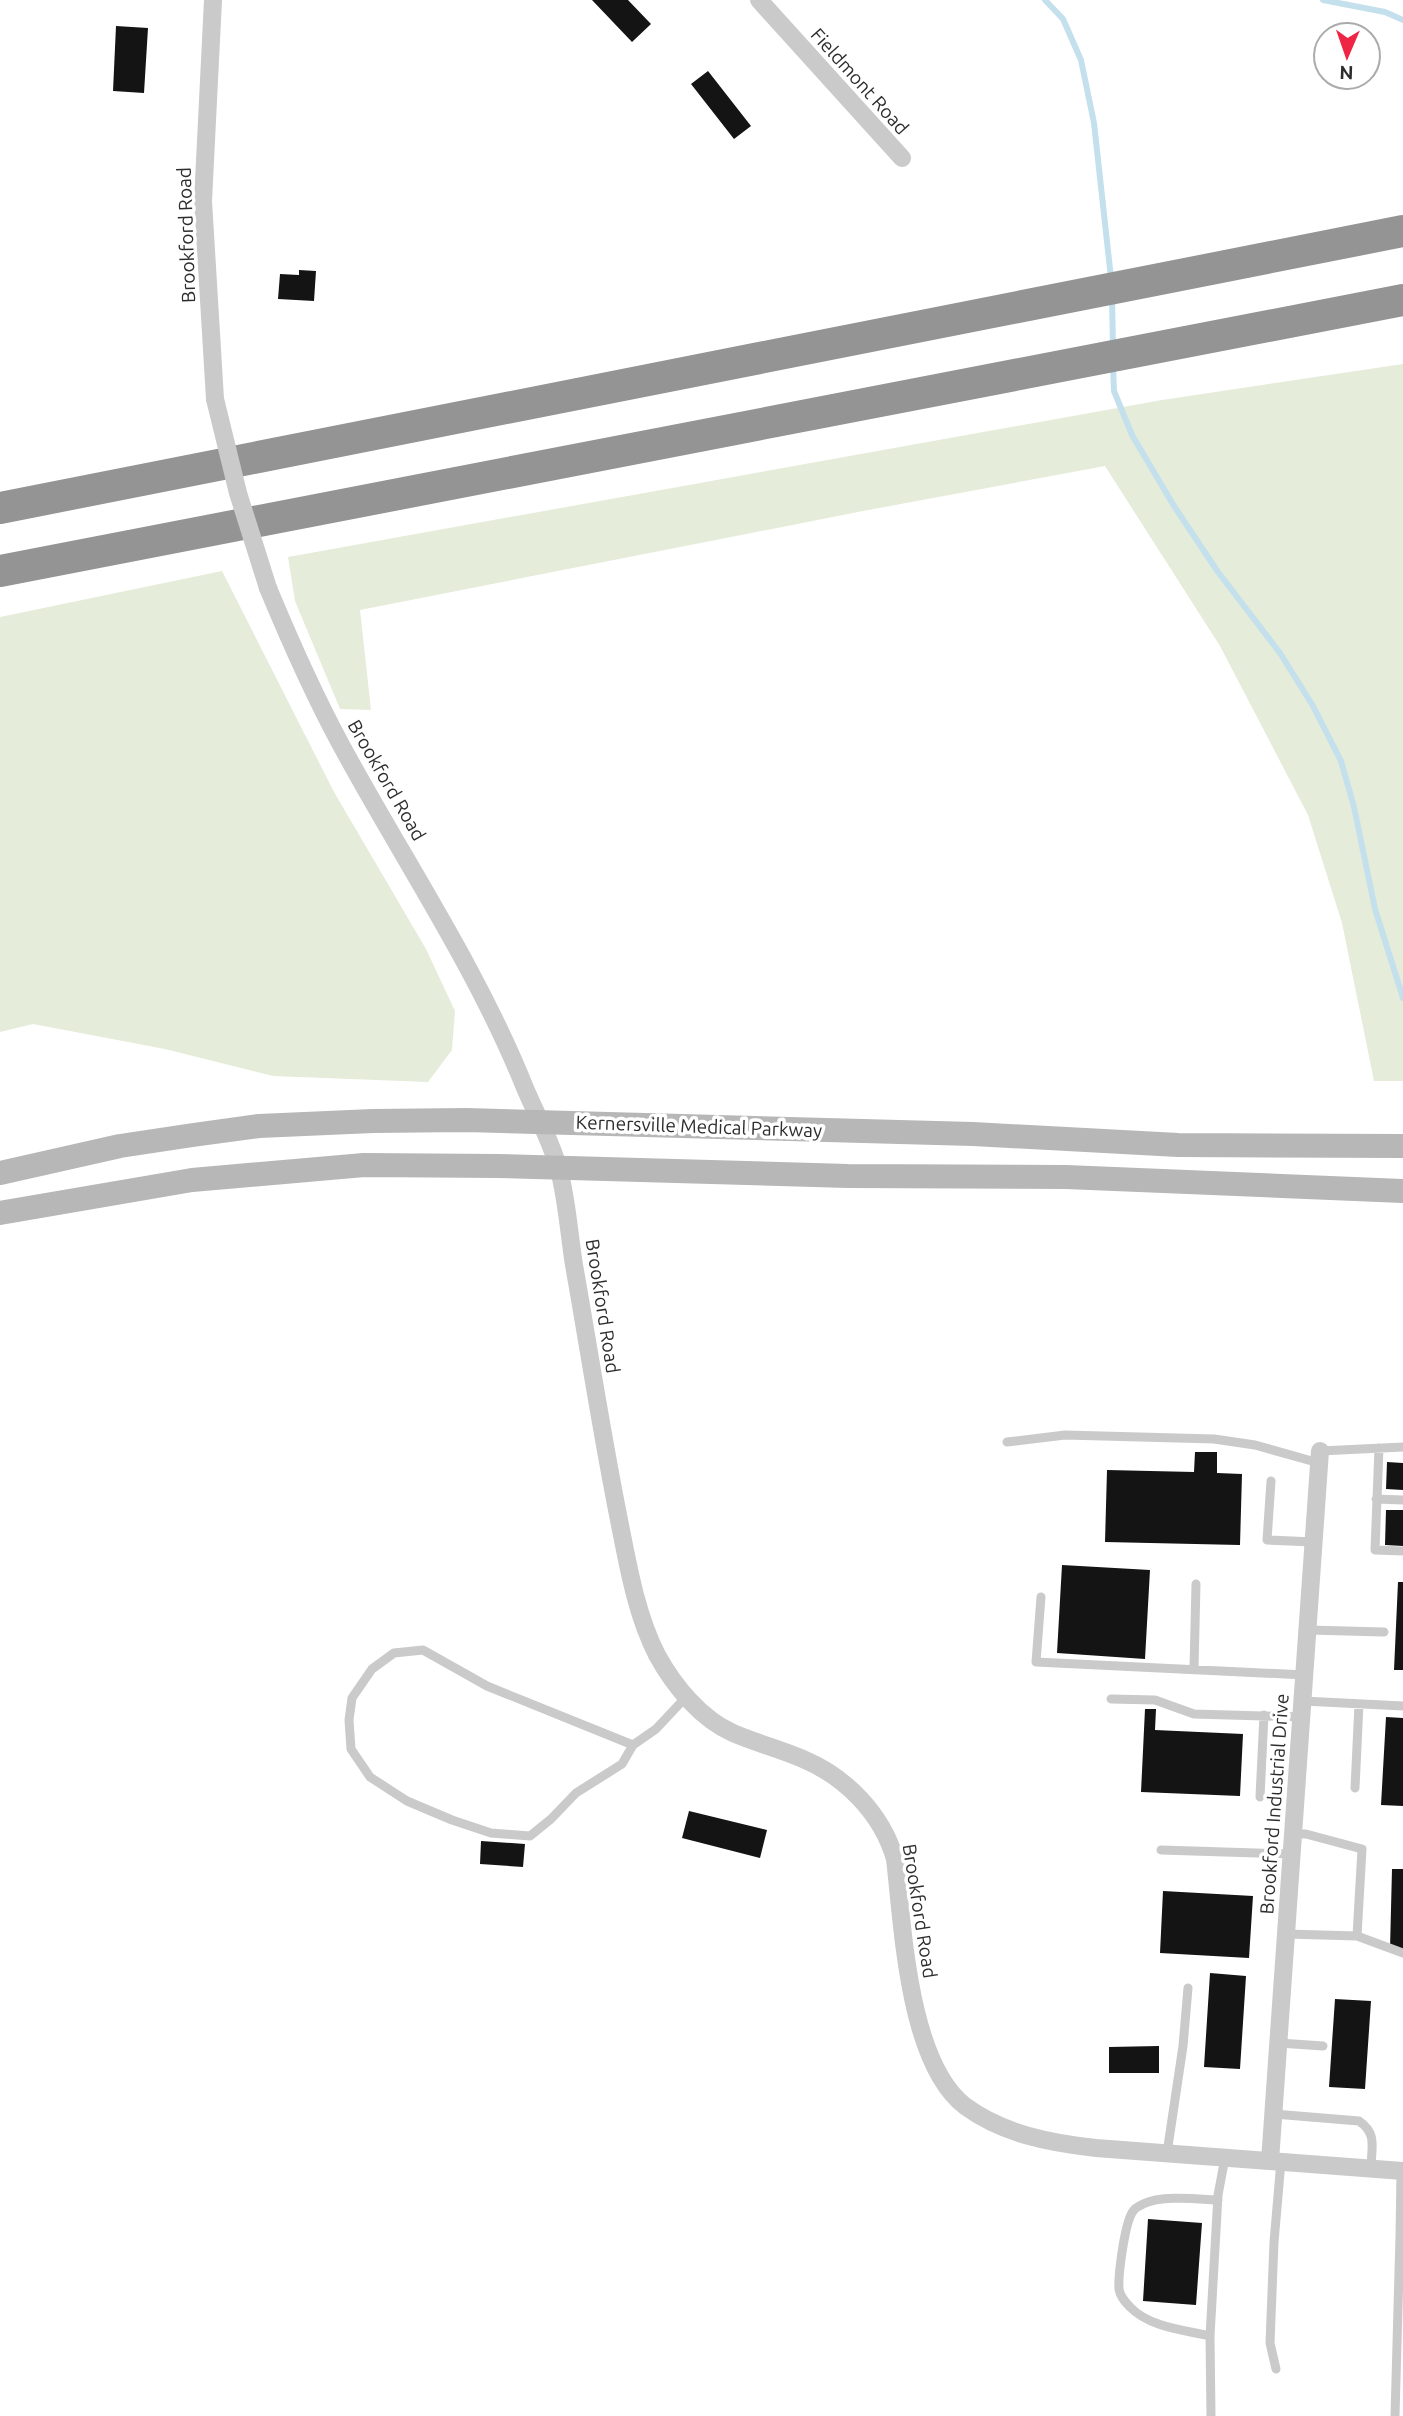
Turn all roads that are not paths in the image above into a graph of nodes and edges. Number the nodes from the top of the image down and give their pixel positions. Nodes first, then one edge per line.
1 (213, 0) edge
2 (759, 0) edge
3 (902, 158) dead end
4 (1403, 231) edge
5 (1403, 300) edge
6 (0, 508) edge
7 (0, 571) edge
8 (539, 1122) junction
9 (1121, 1142) junction
10 (1403, 1146) edge
11 (559, 1168) junction
12 (0, 1173) edge
13 (1120, 1181) junction
14 (1403, 1191) edge
15 (0, 1213) edge
16 (1007, 1442) dead end
17 (1403, 1447) edge
18 (1379, 1448) junction
19 (1320, 1457) junction
20 (1271, 1482) dead end
21 (1376, 1499) junction
22 (1403, 1500) edge
23 (1314, 1542) junction
24 (1403, 1551) edge
25 (1196, 1584) dead end
26 (1041, 1597) dead end
27 (1308, 1630) junction
28 (1384, 1632) dead end
29 (1194, 1669) junction
30 (1305, 1675) junction
31 (686, 1696) junction
32 (1111, 1699) dead end
33 (1359, 1704) junction
34 (1403, 1706) edge
35 (1302, 1709) junction
36 (1264, 1715) junction
37 (633, 1745) junction
38 (1355, 1788) dead end
39 (1259, 1797) dead end
40 (1293, 1833) junction
41 (1161, 1850) dead end
42 (1292, 1854) junction
43 (1286, 1934) junction
44 (1357, 1936) junction
45 (1403, 1953) edge
46 (1188, 1988) dead end
47 (1279, 2043) junction
48 (1323, 2046) dead end
49 (1273, 2114) junction
50 (1167, 2153) junction
51 (1225, 2158) junction
52 (1276, 2161) junction
53 (1371, 2169) junction
54 (1402, 2171) edge
55 (1218, 2200) junction
56 (1401, 2236) edge
57 (1210, 2336) junction
58 (1276, 2369) dead end
59 (1211, 2416) edge
60 (1395, 2416) edge

1 - 8 street, Brookford Road, bridge
2 - 3 street, Fieldmont Road
4 - 6 highway
5 - 7 highway
8 - 9 main road, Kernersville Medical Parkway
8 - 11 street, Brookford Road
8 - 12 main road, Kernersville Medical Parkway
9 - 10 main road, Kernersville Medical Parkway
9 - 13 main road
11 - 13 main road
11 - 15 main road
11 - 31 street, Brookford Road
13 - 14 main road
16 - 19 lane
17 - 18 lane
18 - 19 lane
18 - 21 lane
19 - 23 street, Brookford Industrial Drive
20 - 23 lane
21 - 22 lane
21 - 24 lane
23 - 27 street, Brookford Industrial Drive
25 - 29 lane
26 - 29 lane
27 - 28 lane
27 - 30 street, Brookford Industrial Drive
29 - 30 lane
30 - 35 street, Brookford Industrial Drive
31 - 37 lane
31 - 50 street, Brookford Road
32 - 36 lane
33 - 34 lane
33 - 35 lane
33 - 38 lane
35 - 36 lane
35 - 40 street, Brookford Industrial Drive
36 - 39 lane
37 - 37 lane
40 - 42 street, Brookford Industrial Drive
40 - 44 lane
41 - 42 lane
42 - 43 street, Brookford Industrial Drive
43 - 44 lane
43 - 47 street, Brookford Industrial Drive
44 - 45 lane
46 - 50 lane
47 - 48 lane
47 - 49 street, Brookford Industrial Drive
49 - 52 street, Brookford Industrial Drive
49 - 53 lane
50 - 51 street, Brookford Road
51 - 52 street, Brookford Road
51 - 55 lane
52 - 53 street, Brookford Road
52 - 58 lane
53 - 54 street, Brookford Road
54 - 56 lane
55 - 57 lane
55 - 57 lane
56 - 60 lane
57 - 59 lane

